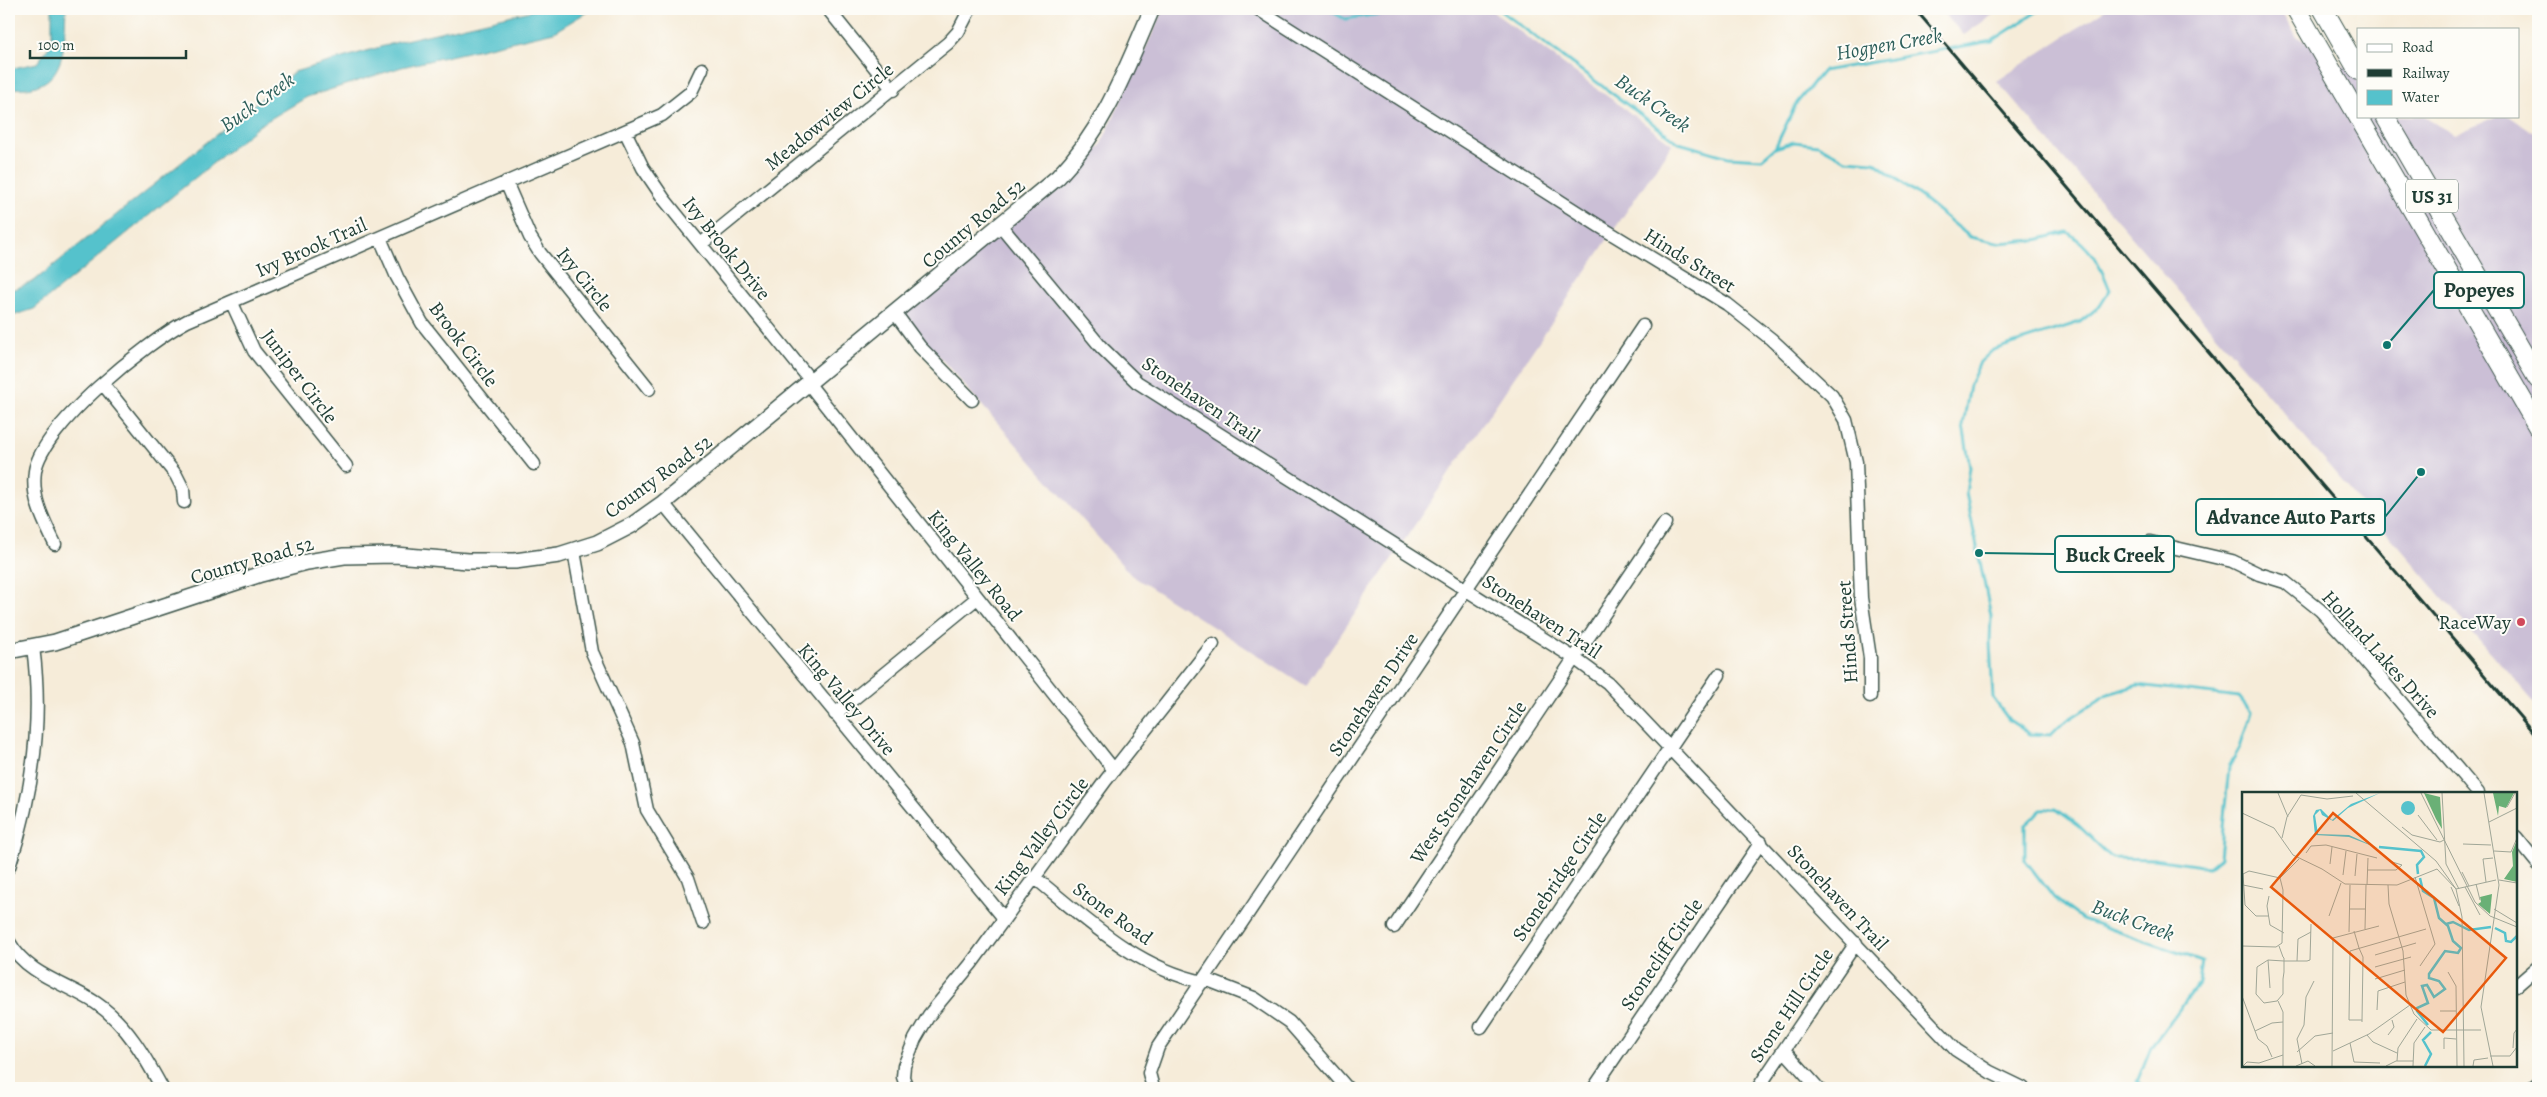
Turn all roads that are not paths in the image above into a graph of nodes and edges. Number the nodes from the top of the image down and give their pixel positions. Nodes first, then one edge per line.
1 (828, 9) edge
2 (970, 9) edge
3 (1152, 9) edge
4 (1258, 9) edge
5 (2296, 9) edge
6 (2323, 9) edge
7 (2338, 34) junction
8 (2319, 48) junction
9 (2357, 68) edge
10 (702, 69) dead end
11 (893, 90) junction
12 (2357, 114) edge
13 (2359, 118) edge
14 (2386, 118) edge
15 (625, 131) junction
16 (2410, 159) junction
17 (2389, 170) junction
18 (506, 182) junction
19 (1001, 226) junction
20 (380, 238) junction
21 (700, 244) junction
22 (2478, 275) junction
23 (2457, 286) junction
24 (232, 303) junction
25 (895, 313) junction
26 (1643, 326) dead end
27 (2538, 379) edge
28 (809, 382) junction
29 (103, 384) junction
30 (649, 389) dead end
31 (972, 400) dead end
32 (2538, 427) edge
33 (534, 464) dead end
34 (346, 466) dead end
35 (184, 502) dead end
36 (662, 503) junction
37 (1665, 522) dead end
38 (2150, 542) dead end
39 (55, 544) dead end
40 (574, 551) junction
41 (1466, 590) junction
42 (977, 598) junction
43 (1213, 644) dead end
44 (34, 647) junction
45 (9, 651) edge
46 (1574, 658) junction
47 (1719, 675) dead end
48 (1870, 696) dead end
49 (834, 714) junction
50 (1671, 747) junction
51 (1114, 770) junction
52 (2477, 792) edge
53 (2517, 839) edge
54 (1760, 842) junction
55 (2538, 864) edge
56 (9, 867) edge
57 (1034, 877) junction
58 (1003, 917) junction
59 (703, 923) dead end
60 (1394, 927) dead end
61 (9, 943) edge
62 (1856, 943) junction
63 (2538, 967) edge
64 (1204, 980) junction
65 (2517, 985) edge
66 (1481, 1027) dead end
67 (1784, 1050) junction
68 (2538, 1083) edge
69 (162, 1088) edge
70 (907, 1088) edge
71 (1153, 1088) edge
72 (1347, 1088) edge
73 (1594, 1088) edge
74 (1758, 1088) edge
75 (1818, 1088) edge
76 (2023, 1088) edge
77 (2532, 1088) edge

1 - 11 street
2 - 11 street, Meadowview Circle
3 - 19 street, County Road 52
4 - 48 street, Hinds Street
5 - 8 main road, US 31
6 - 7 main road
7 - 8 main road
7 - 9 main road
8 - 12 main road, US 31
10 - 15 street, Ivy Brook Trail
11 - 21 street, Meadowview Circle
13 - 17 main road, US 31
14 - 16 main road, US 31
15 - 18 street, Ivy Brook Trail
15 - 21 street, Ivy Brook Drive
16 - 17 main road
16 - 22 main road, US 31
17 - 23 main road, US 31
18 - 20 street, Ivy Brook Trail
18 - 30 street, Ivy Circle
19 - 25 street, County Road 52
19 - 41 street, Stonehaven Trail
20 - 24 street, Ivy Brook Trail
20 - 33 street, Brook Circle
21 - 28 street, Ivy Brook Drive
22 - 23 main road
22 - 27 main road, US 31
23 - 32 main road, US 31
24 - 29 street, Ivy Brook Trail
24 - 34 street, Juniper Circle
25 - 28 street, County Road 52
25 - 31 street
26 - 41 street, Stonehaven Drive
28 - 36 street, County Road 52
28 - 42 street, King Valley Road
29 - 35 street
29 - 39 street, Ivy Brook Trail
36 - 40 street, County Road 52
36 - 49 street, King Valley Drive
37 - 46 street, West Stonehaven Circle
38 - 52 street, Holland Lakes Drive
40 - 44 street, County Road 52
40 - 59 street
41 - 46 street, Stonehaven Trail
41 - 64 street, Stonehaven Drive
42 - 49 street
42 - 51 street, King Valley Road
43 - 51 street, King Valley Circle
44 - 45 street, County Road 52
44 - 56 street
46 - 50 street, Stonehaven Trail
46 - 60 street, West Stonehaven Circle
47 - 50 street, Stonebridge Circle
49 - 58 street, King Valley Drive
50 - 54 street, Stonehaven Trail
50 - 66 street, Stonebridge Circle
51 - 57 street, King Valley Circle
53 - 55 street
54 - 62 street, Stonehaven Trail
54 - 73 street, Stonecliff Circle
57 - 58 street, King Valley Circle
57 - 64 street, Stone Road
58 - 70 street, King Valley Circle
61 - 69 street
62 - 67 street, Stone Hill Circle
62 - 76 street, Stonehaven Trail
63 - 65 street
64 - 71 street, Stonehaven Drive
64 - 72 street, Stone Road
67 - 74 street, Stone Hill Circle
67 - 75 street
68 - 77 street

